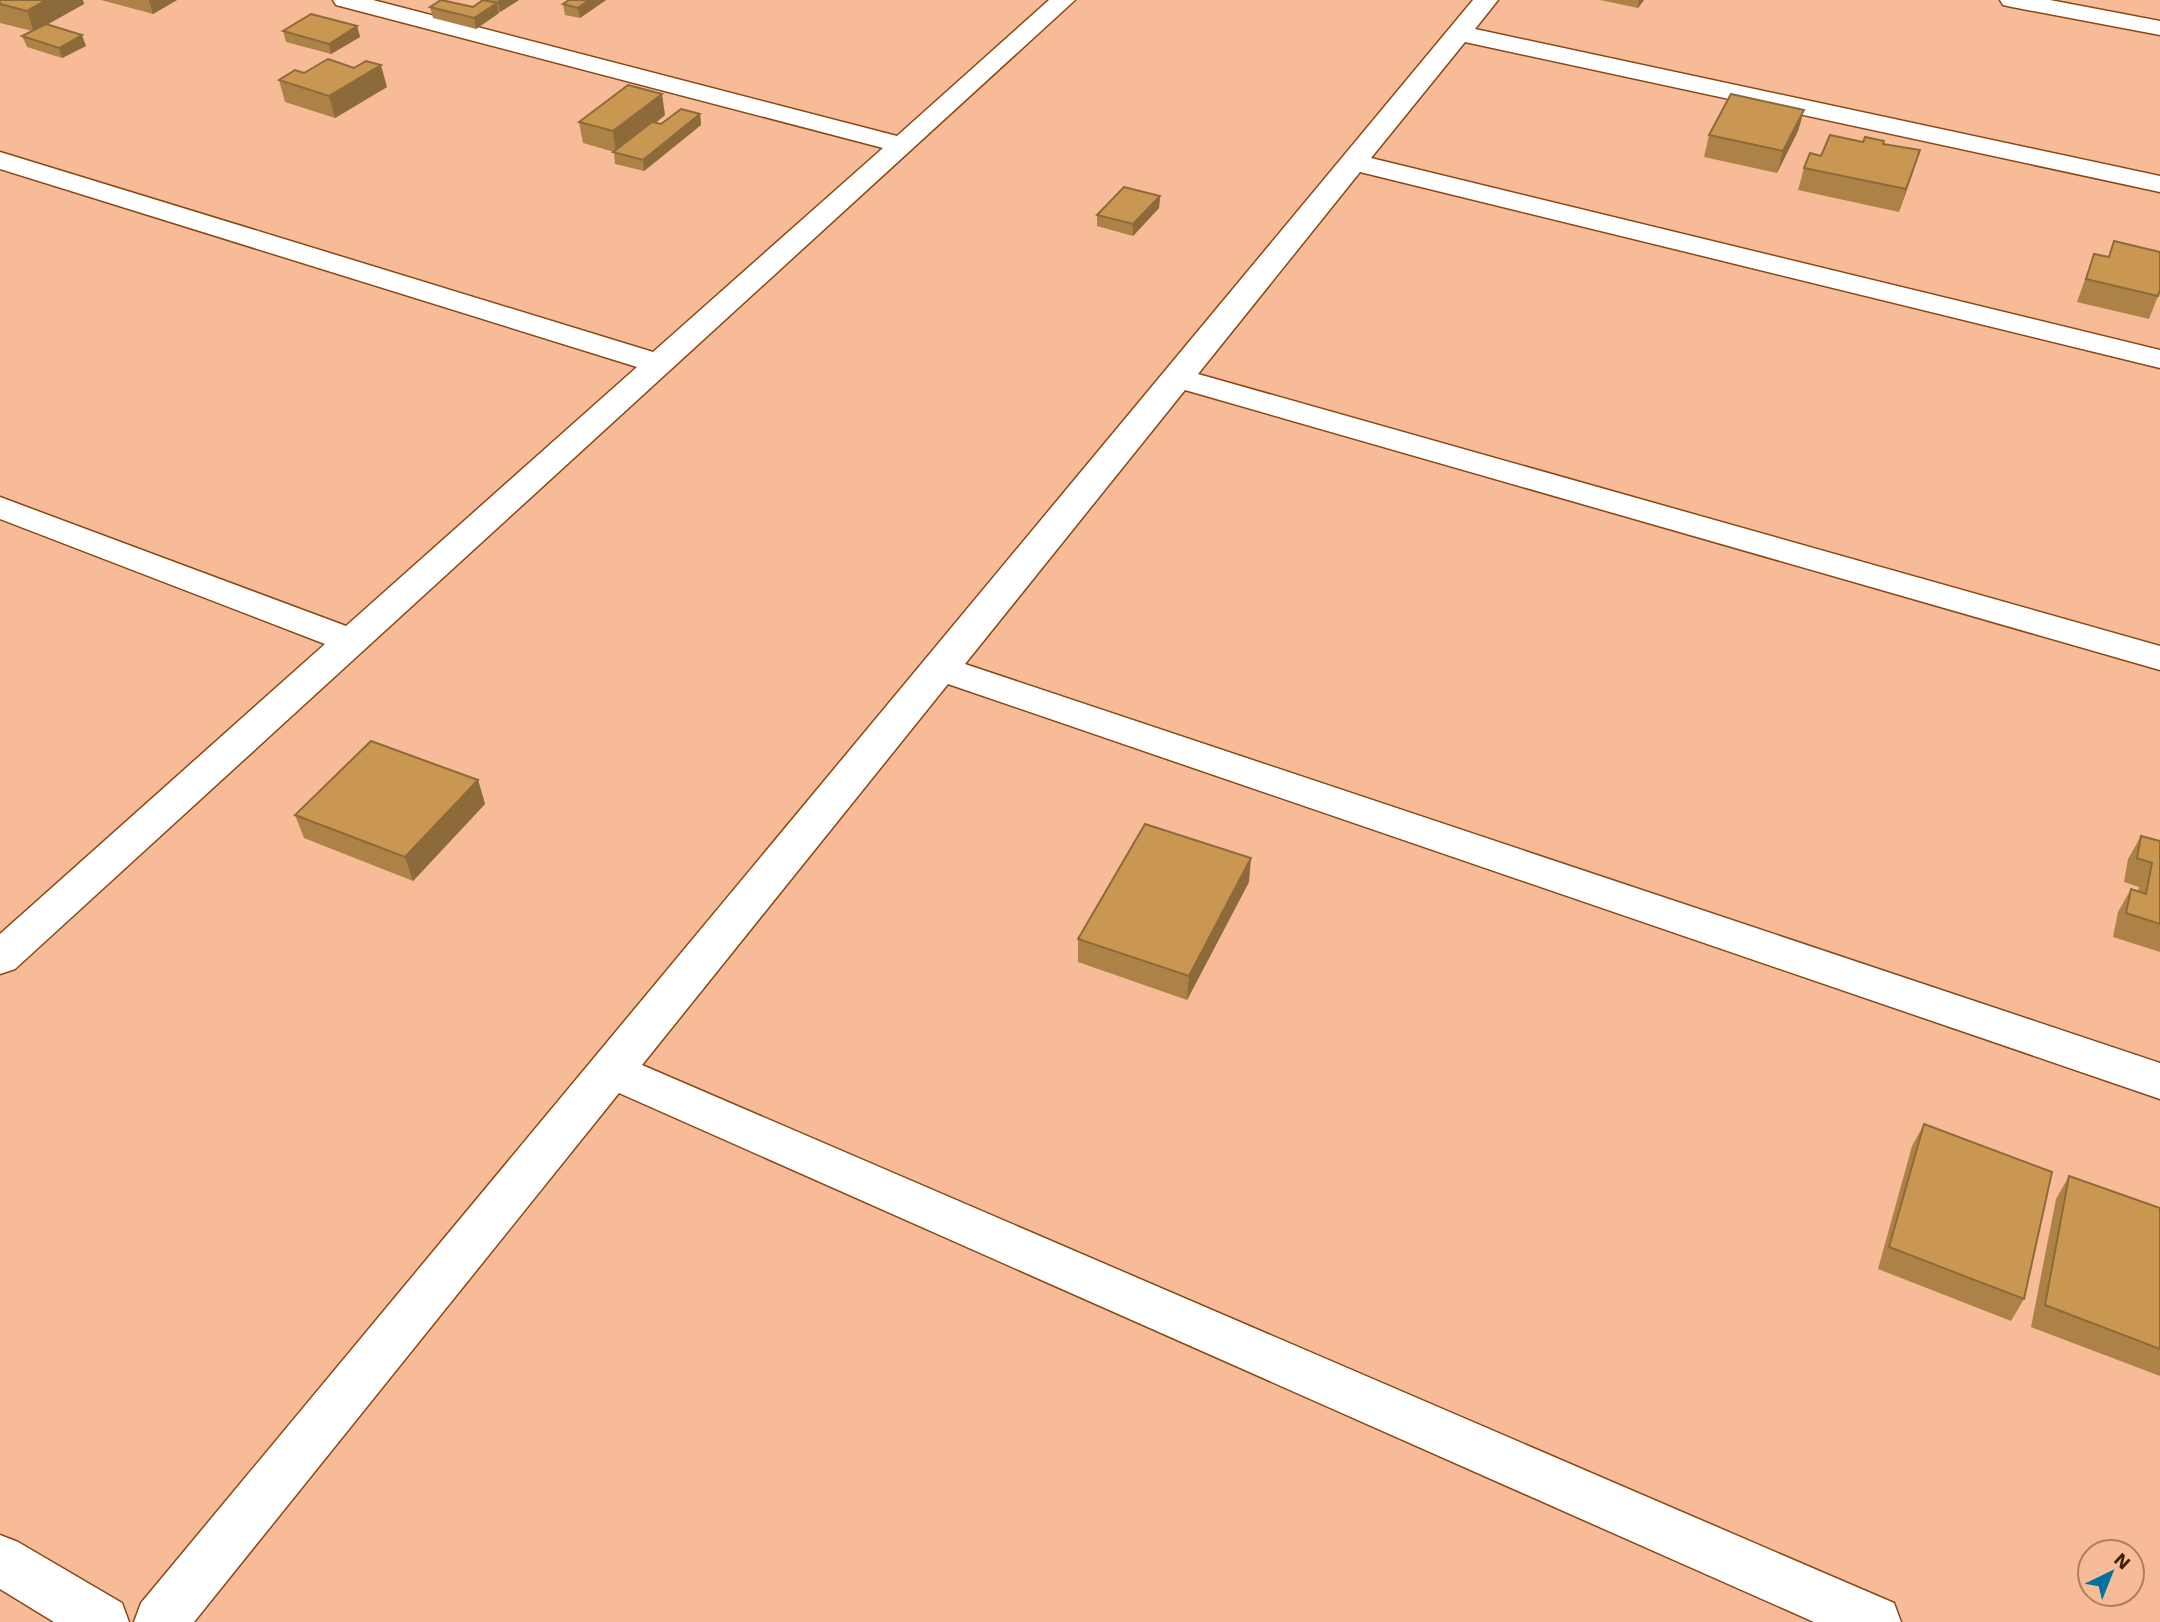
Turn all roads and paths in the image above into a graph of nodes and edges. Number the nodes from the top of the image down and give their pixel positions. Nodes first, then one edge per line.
1 (345, 0) edge
2 (1063, 0) edge
3 (1486, 0) edge
4 (2012, 0) edge
5 (2160, 28) edge
6 (1459, 33) junction
7 (902, 145) junction
8 (0, 160) edge
9 (1354, 162) junction
10 (2160, 184) edge
11 (2160, 359) edge
12 (659, 364) junction
13 (1177, 378) junction
14 (0, 507) edge
15 (351, 641) junction
16 (2160, 658) edge
17 (940, 668) junction
18 (0, 958) edge
19 (611, 1070) junction
20 (2160, 1081) edge
21 (0, 1560) edge
22 (103, 1622) edge
23 (160, 1622) edge
24 (1875, 1622) edge

1 - 7 street
2 - 7 street
3 - 6 street
4 - 5 street
6 - 9 street
6 - 10 street
7 - 12 street
8 - 12 street
9 - 11 street
9 - 13 street
12 - 15 street
13 - 16 street
13 - 17 street
14 - 15 street
15 - 18 street
17 - 19 street
17 - 20 street
19 - 23 street
19 - 24 street
21 - 22 street

